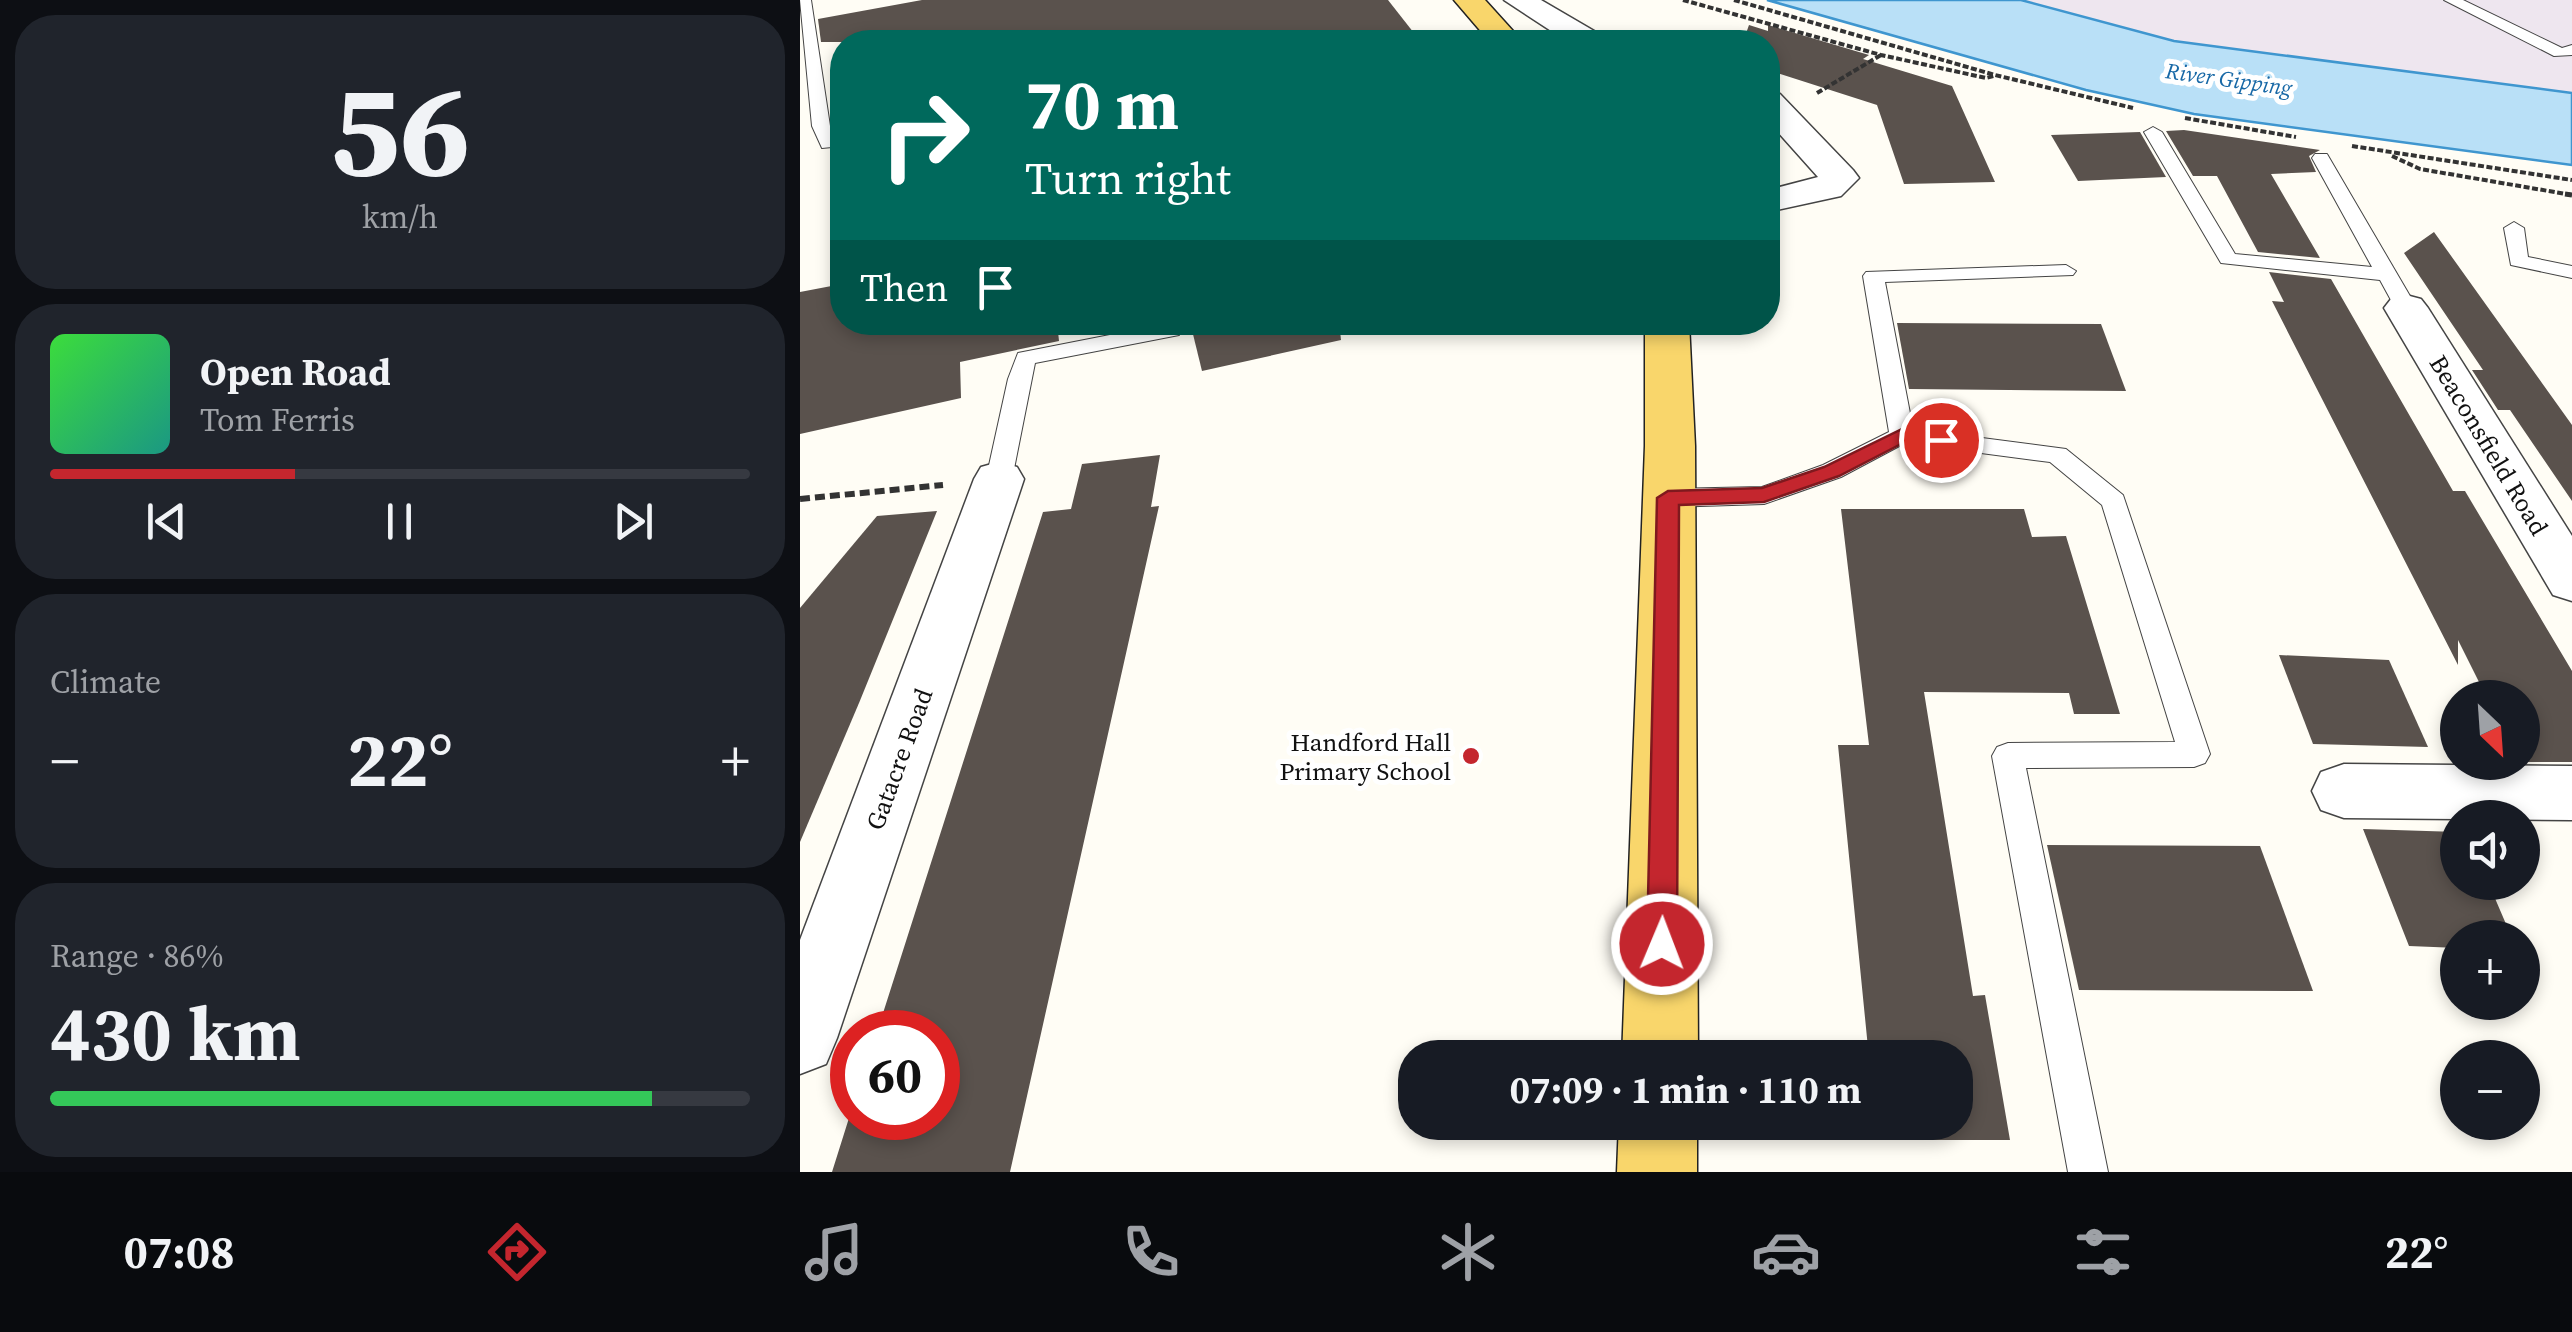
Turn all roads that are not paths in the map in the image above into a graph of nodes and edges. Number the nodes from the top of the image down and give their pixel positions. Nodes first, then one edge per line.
1 (804, 0) edge
2 (1469, 0) edge
3 (1518, 0) edge
4 (2452, 0) edge
5 (1497, 30) edge
6 (1569, 30) edge
7 (2572, 50) edge
8 (1780, 113) edge
9 (2153, 132) dead end
10 (830, 144) edge
11 (2321, 158) dead end
12 (1780, 198) edge
13 (2514, 228) dead end
14 (2066, 272) dead end
15 (2572, 272) edge
16 (2395, 291) junction
17 (1145, 335) edge
18 (1666, 335) edge
19 (1902, 436) junction
20 (998, 479) joint
21 (1668, 498) junction
22 (2572, 582) edge
23 (2344, 791) dead end
24 (2572, 793) edge
25 (800, 1038) edge
26 (1660, 1040) edge
27 (1658, 1140) edge
28 (1657, 1172) edge
29 (2088, 1172) edge

1 - 10 lane
2 - 5 main road
3 - 6 street
4 - 7 lane
8 - 12 street
9 - 16 lane
11 - 16 lane
13 - 15 lane
14 - 19 lane
16 - 22 street, Beaconsfield Road
17 - 20 lane
18 - 21 main road
19 - 21 lane
19 - 29 lane
20 - 25 street, Gatacre Road
21 - 26 main road
23 - 24 street
27 - 28 main road

